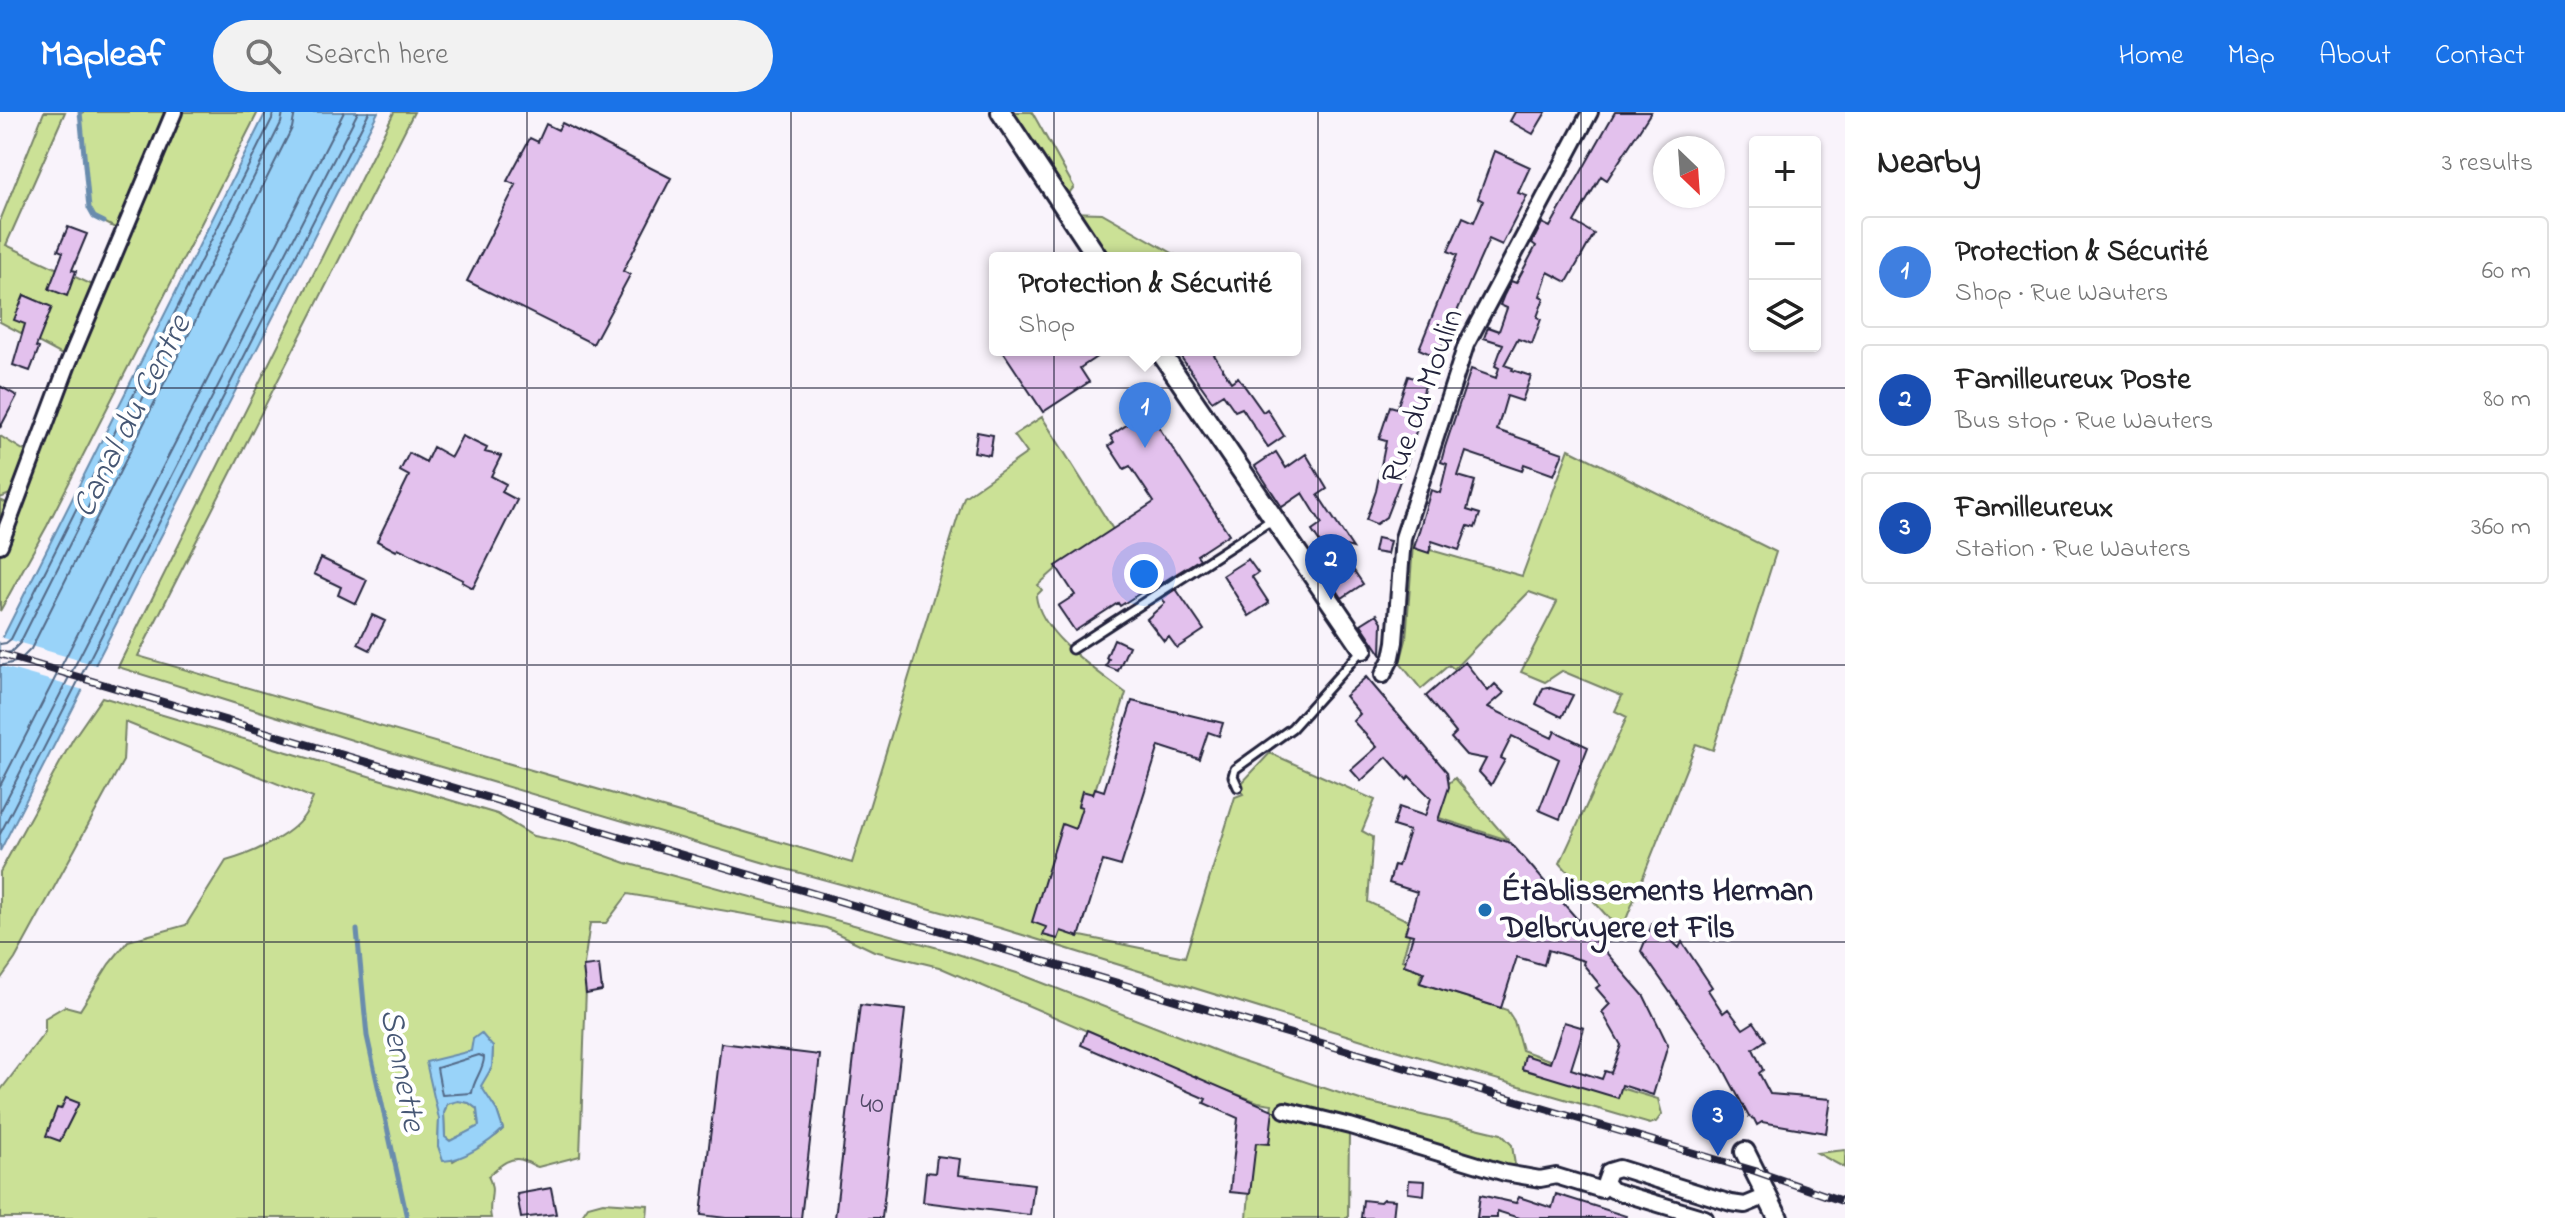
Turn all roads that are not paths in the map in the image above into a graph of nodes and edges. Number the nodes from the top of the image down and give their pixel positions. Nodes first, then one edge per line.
1 (174, 112) edge
2 (1001, 112) edge
3 (1590, 112) edge
4 (1094, 252) edge
5 (1163, 356) edge
6 (1275, 518) junction
7 (0, 545) edge
8 (1072, 649) dead end
9 (1363, 649) joint
10 (1383, 675) dead end
11 (1238, 787) dead end
12 (1285, 1110) dead end
13 (1747, 1157) dead end
14 (1602, 1190) dead end
15 (1767, 1196) junction
16 (1741, 1212) edge
17 (1705, 1218) edge
18 (1778, 1218) edge

1 - 7 street
2 - 4 street
3 - 10 street, Rue du Moulin
5 - 6 street
6 - 8 lane
6 - 9 street
9 - 11 lane
12 - 14 street
13 - 15 street
15 - 16 street
15 - 18 street
16 - 17 street

